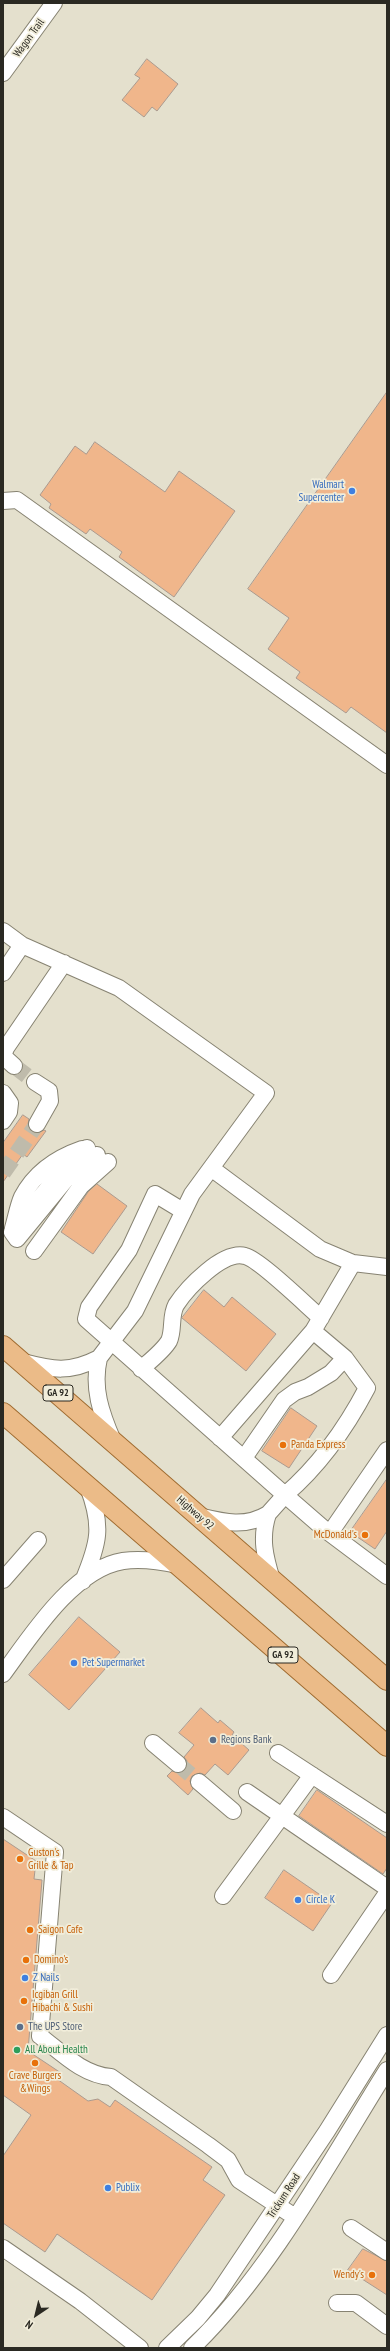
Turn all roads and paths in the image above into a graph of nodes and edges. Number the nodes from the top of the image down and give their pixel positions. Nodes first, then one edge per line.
1 (54, 3) edge
2 (3, 73) edge
3 (3, 501) edge
4 (387, 765) edge
5 (3, 931) edge
6 (22, 945) junction
7 (64, 963) junction
8 (3, 973) edge
9 (7, 1059) edge
10 (35, 1082) tunnel mouth
11 (3, 1093) edge
12 (3, 1121) edge
13 (37, 1124) tunnel mouth
14 (98, 1155) junction
15 (211, 1168) junction
16 (184, 1211) junction
17 (22, 1242) junction
18 (353, 1263) junction
19 (387, 1266) edge
20 (317, 1325) junction
21 (111, 1342) junction
22 (3, 1346) edge
23 (99, 1358) junction
24 (345, 1358) junction
25 (22, 1362) junction
26 (141, 1369) junction
27 (3, 1413) edge
28 (3, 1428) edge
29 (28, 1435) junction
30 (220, 1438) junction
31 (113, 1441) junction
32 (387, 1450) edge
33 (244, 1458) junction
34 (88, 1487) junction
35 (285, 1495) junction
36 (268, 1514) junction
37 (198, 1516) junction
38 (330, 1533) junction
39 (38, 1540) dead end
40 (178, 1565) junction
41 (387, 1576) edge
42 (3, 1580) edge
43 (83, 1580) junction
44 (272, 1580) junction
45 (3, 1674) edge
46 (387, 1680) edge
47 (153, 1743) dead end
48 (387, 1746) edge
49 (278, 1753) dead end
50 (178, 1764) tunnel mouth
51 (312, 1775) junction
52 (199, 1782) tunnel mouth
53 (247, 1792) dead end
54 (233, 1811) dead end
55 (281, 1816) junction
56 (3, 1817) edge
57 (387, 1824) edge
58 (387, 1888) edge
59 (387, 1893) edge
60 (223, 1896) dead end
61 (331, 1975) dead end
62 (387, 2035) edge
63 (387, 2070) edge
64 (277, 2206) junction
65 (295, 2218) junction
66 (351, 2228) dead end
67 (3, 2248) edge
68 (387, 2252) edge
69 (337, 2303) dead end
70 (387, 2326) edge
71 (140, 2348) edge
72 (167, 2348) edge
73 (192, 2348) edge

1 - 2 street, Wagon Trail
3 - 4 street
5 - 6 street
6 - 7 street
6 - 8 street
7 - 9 street
7 - 15 street
10 - 13 street
11 - 12 street
14 - 17 street
14 - 17 street
14 - 17 street
15 - 16 street
15 - 18 street
16 - 21 street
16 - 21 street
18 - 19 street
18 - 20 street
20 - 24 street
20 - 26 street
20 - 30 street
21 - 23 street
21 - 26 street
22 - 25 main road, Highway 92 / GA 92
23 - 25 street
23 - 31 street
24 - 33 street
24 - 35 street
25 - 31 main road, Highway 92 / GA 92
26 - 30 street
27 - 29 main road, GA 92
28 - 29 main road
29 - 34 main road, GA 92
30 - 33 street
31 - 37 main road, Highway 92 / GA 92
32 - 38 street
33 - 35 street
34 - 40 main road, GA 92
34 - 43 street
35 - 36 street
35 - 38 street
36 - 37 street
36 - 44 street
37 - 44 main road, Highway 92 / GA 92
38 - 41 street
39 - 42 street
40 - 43 street
40 - 48 main road, GA 92
43 - 45 street
44 - 46 main road, Highway 92 / GA 92
47 - 50 street
49 - 51 street
51 - 55 street
51 - 57 street
52 - 54 street
53 - 55 street
55 - 58 street
55 - 60 street
56 - 64 street
59 - 61 street
62 - 64 street, Trickum Road
63 - 65 street, Trickum Road
64 - 65 street
64 - 72 street, Trickum Road
65 - 73 street, Trickum Road
66 - 68 street
67 - 71 street
69 - 70 street

